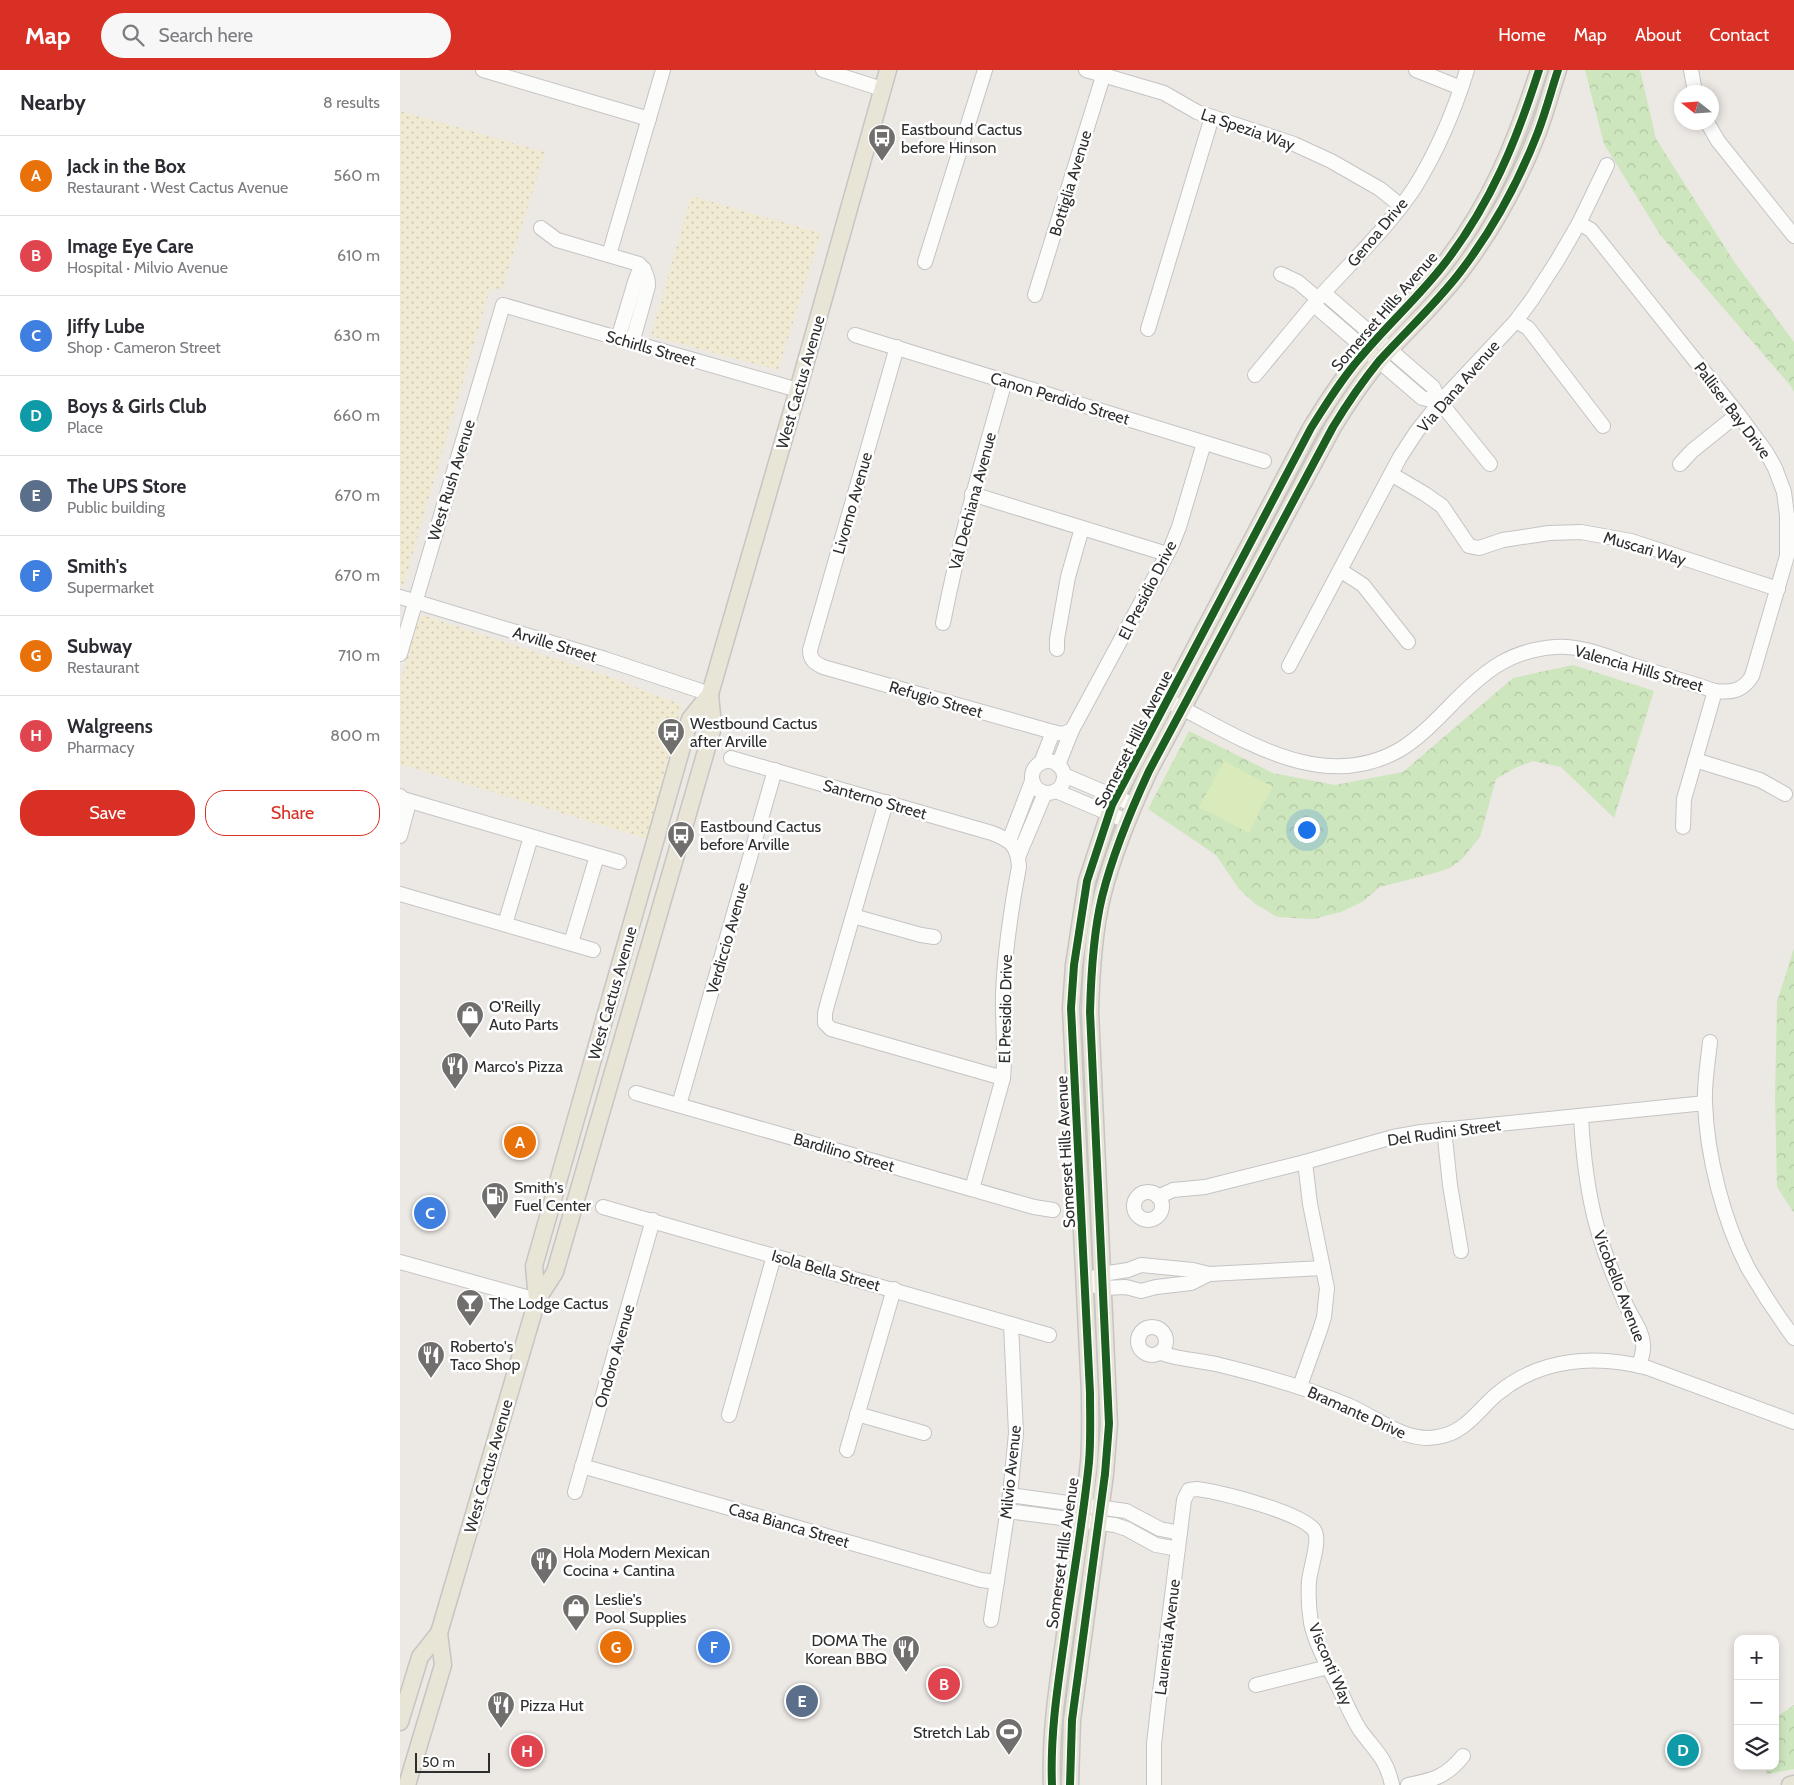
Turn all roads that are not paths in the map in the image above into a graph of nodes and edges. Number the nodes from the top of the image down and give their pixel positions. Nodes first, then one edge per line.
1 (483, 70) edge
2 (664, 70) edge
3 (823, 70) edge
4 (888, 70) edge
5 (985, 70) edge
6 (1086, 70) edge
7 (1416, 70) edge
8 (1467, 70) edge
9 (1539, 70) edge
10 (1558, 70) edge
11 (1691, 70) edge
12 (1104, 73) edge
13 (1694, 85) edge
14 (882, 88) junction
15 (1462, 88) junction
16 (1212, 117) junction
17 (649, 119) junction
18 (1712, 130) edge
19 (1607, 165) dead end
20 (1401, 206) junction
21 (1580, 223) junction
22 (541, 228) dead end
23 (1794, 236) edge
24 (609, 256) junction
25 (926, 262) dead end
26 (1281, 274) dead end
27 (1035, 295) dead end
28 (1319, 299) junction
29 (503, 305) joint
30 (1516, 321) junction
31 (1148, 329) dead end
32 (855, 335) dead end
33 (625, 340) junction
34 (1371, 345) junction
35 (897, 348) junction
36 (1384, 356) junction
37 (1256, 375) dead end
38 (1005, 381) junction
39 (798, 390) junction
40 (1440, 402) junction
41 (1738, 414) junction
42 (1603, 426) dead end
43 (1204, 442) junction
44 (1264, 462) dead end
45 (1490, 464) dead end
46 (1680, 464) dead end
47 (1391, 474) junction
48 (972, 494) junction
49 (1082, 528) junction
50 (1168, 554) junction
51 (1340, 570) junction
52 (1778, 589) junction
53 (400, 597) edge
54 (415, 601) junction
55 (943, 623) dead end
56 (1408, 642) dead end
57 (1057, 649) dead end
58 (400, 654) edge
59 (811, 658) joint
60 (1288, 666) dead end
61 (1742, 688) joint
62 (1715, 691) junction
63 (710, 694) junction
64 (1167, 700) junction
65 (1183, 708) junction
66 (1063, 732) junction
67 (731, 758) dead end
68 (1696, 760) junction
69 (1041, 763) junction
70 (775, 770) junction
71 (1061, 770) junction
72 (1032, 781) junction
73 (1050, 792) junction
74 (1785, 794) dead end
75 (402, 798) edge
76 (1116, 798) junction
77 (886, 802) junction
78 (1134, 806) junction
79 (1109, 813) junction
80 (1127, 821) junction
81 (1683, 827) dead end
82 (400, 836) edge
83 (531, 838) junction
84 (1014, 848) junction
85 (597, 856) junction
86 (619, 862) dead end
87 (400, 894) edge
88 (853, 916) junction
89 (505, 924) junction
90 (934, 937) dead end
91 (571, 943) junction
92 (594, 950) dead end
93 (1710, 1042) dead end
94 (1003, 1078) junction
95 (636, 1092) dead end
96 (1705, 1103) junction
97 (679, 1105) junction
98 (1581, 1117) junction
99 (1444, 1129) junction
100 (1305, 1162) junction
101 (972, 1189) junction
102 (1158, 1197) dead end
103 (603, 1207) dead end
104 (1053, 1210) dead end
105 (653, 1220) junction
106 (1461, 1250) dead end
107 (774, 1256) junction
108 (400, 1262) edge
109 (1323, 1268) junction
110 (1208, 1274) junction
111 (1102, 1281) junction
112 (1085, 1282) junction
113 (894, 1289) junction
114 (537, 1300) junction
115 (1011, 1324) junction
116 (1049, 1335) dead end
117 (1794, 1338) edge
118 (1161, 1353) dead end
119 (1639, 1366) junction
120 (1300, 1386) junction
121 (858, 1414) junction
122 (729, 1415) dead end
123 (1794, 1422) edge
124 (924, 1433) dead end
125 (848, 1450) dead end
126 (582, 1466) junction
127 (575, 1492) dead end
128 (1010, 1495) junction
129 (1084, 1505) junction
130 (1007, 1512) junction
131 (1099, 1515) junction
132 (1081, 1521) junction
133 (1316, 1532) joint
134 (1180, 1533) junction
135 (1178, 1549) junction
136 (996, 1582) junction
137 (991, 1620) dead end
138 (439, 1633) junction
139 (1328, 1667) junction
140 (1256, 1685) dead end
141 (1057, 1693) junction
142 (1075, 1696) junction
143 (400, 1722) edge
144 (1463, 1756) dead end
145 (1794, 1784) edge
146 (407, 1785) edge
147 (1052, 1785) edge
148 (1070, 1785) edge
149 (1154, 1785) edge
150 (1392, 1785) edge
151 (1408, 1785) edge
152 (1790, 1785) edge

1 - 17 street
2 - 17 street
3 - 14 street
4 - 14 main road, West Cactus Avenue
5 - 25 street
6 - 12 street, La Spezia Way
7 - 15 street
8 - 15 street, Genoa Drive
9 - 34 main road, Somerset Hills Avenue
10 - 36 main road, Somerset Hills Avenue
11 - 13 street
12 - 16 street, La Spezia Way
12 - 27 street, Bottiglia Avenue
14 - 39 main road, West Cactus Avenue
15 - 20 street, Genoa Drive
16 - 20 street, La Spezia Way
16 - 31 street
17 - 24 street
18 - 23 street
19 - 21 street, Via Dana Avenue
20 - 28 street, Genoa Drive
21 - 30 street, Via Dana Avenue
21 - 41 street, Palliser Bay Drive
22 - 24 street
24 - 33 street
26 - 28 street
28 - 34 street
28 - 37 street, Genoa Drive
29 - 33 street, Schirlls Street
29 - 54 street, West Rush Avenue
30 - 40 street, Via Dana Avenue
30 - 42 street
32 - 35 street, Canon Perdido Street
33 - 39 street, Schirlls Street
34 - 36 street
34 - 64 main road, Somerset Hills Avenue
35 - 38 street, Canon Perdido Street
35 - 59 street, Livorno Avenue
36 - 40 street
36 - 65 main road, Somerset Hills Avenue
38 - 43 street, Canon Perdido Street
38 - 48 street, Val Dechiana Avenue
39 - 63 main road, West Cactus Avenue
40 - 45 street
40 - 47 street, Via Dana Avenue
41 - 46 street
41 - 52 street, Palliser Bay Drive
43 - 44 street, Canon Perdido Street
43 - 50 street, El Presidio Drive
47 - 51 street, Via Dana Avenue
47 - 52 street, Muscari Way
48 - 49 street
48 - 55 street, Val Dechiana Avenue
49 - 50 street
49 - 57 street
50 - 66 street, El Presidio Drive
51 - 56 street
51 - 60 street, Via Dana Avenue
52 - 61 street, Palliser Bay Drive
53 - 54 street, Arville Street
54 - 58 street, West Rush Avenue
54 - 63 street, Arville Street
59 - 66 street, Refugio Street
61 - 62 street, Valencia Hills Street
62 - 65 street, Valencia Hills Street
62 - 68 street
63 - 114 main road, West Cactus Avenue
63 - 114 main road, West Cactus Avenue
64 - 65 street, Valencia Hills Street
64 - 76 main road, Somerset Hills Avenue
65 - 78 main road, Somerset Hills Avenue
66 - 69 street, El Presidio Drive
66 - 71 street, El Presidio Drive
67 - 70 street, Santerno Street
68 - 74 street
68 - 81 street
69 - 71 street
69 - 72 street
70 - 77 street, Santerno Street
70 - 97 street, Verdiccio Avenue
71 - 73 street
71 - 76 street
72 - 73 street
72 - 84 street, El Presidio Drive
73 - 79 street
73 - 84 street, El Presidio Drive
75 - 82 street
75 - 83 street
76 - 78 street
76 - 79 main road, Somerset Hills Avenue
77 - 84 street, Santerno Street
77 - 88 street
78 - 80 main road, Somerset Hills Avenue
79 - 80 street
79 - 112 main road, Somerset Hills Avenue
80 - 111 main road, Somerset Hills Avenue
83 - 85 street
83 - 89 street
84 - 94 street, El Presidio Drive
85 - 86 street
85 - 91 street
87 - 89 street
88 - 90 street
88 - 94 street
89 - 91 street
91 - 92 street
93 - 96 street
94 - 101 street, El Presidio Drive
95 - 97 street, Bardilino Street
96 - 98 street, Del Rudini Street
96 - 117 street
97 - 101 street, Bardilino Street
98 - 99 street, Del Rudini Street
98 - 119 street, Vicobello Avenue
99 - 100 street, Del Rudini Street
99 - 106 street
100 - 102 street, Del Rudini Street
100 - 109 street
101 - 104 street, Bardilino Street
103 - 105 street, Isola Bella Street
105 - 107 street, Isola Bella Street
105 - 126 street, Ondoro Avenue
107 - 113 street, Isola Bella Street
107 - 122 street
108 - 114 street
109 - 110 street
109 - 120 street
110 - 111 street
110 - 111 street
111 - 112 street
111 - 131 main road, Somerset Hills Avenue
112 - 129 main road, Somerset Hills Avenue
113 - 115 street, Isola Bella Street
113 - 121 street
114 - 138 main road, West Cactus Avenue
115 - 116 street, Isola Bella Street
115 - 128 street, Milvio Avenue
118 - 120 street, Bramante Drive
119 - 120 street, Bramante Drive
119 - 123 street, Bramante Drive
121 - 124 street
121 - 125 street
126 - 127 street, Ondoro Avenue
126 - 136 street, Casa Bianca Street
128 - 129 street
128 - 130 street, Milvio Avenue
129 - 131 street
129 - 132 main road, Somerset Hills Avenue
130 - 132 street
130 - 136 street, Milvio Avenue
131 - 132 street
131 - 134 street
131 - 135 street
131 - 142 main road, Somerset Hills Avenue
132 - 141 main road, Somerset Hills Avenue
133 - 134 street, Laurentia Avenue
133 - 139 street, Visconti Way
134 - 135 street, Laurentia Avenue
135 - 149 street, Laurentia Avenue
136 - 137 street, Milvio Avenue
138 - 143 main road, West Cactus Avenue
138 - 146 main road, West Cactus Avenue
139 - 140 street
139 - 150 street, Visconti Way
141 - 142 main road
141 - 147 main road, Somerset Hills Avenue
142 - 148 main road, Somerset Hills Avenue
144 - 151 street
145 - 152 main road

